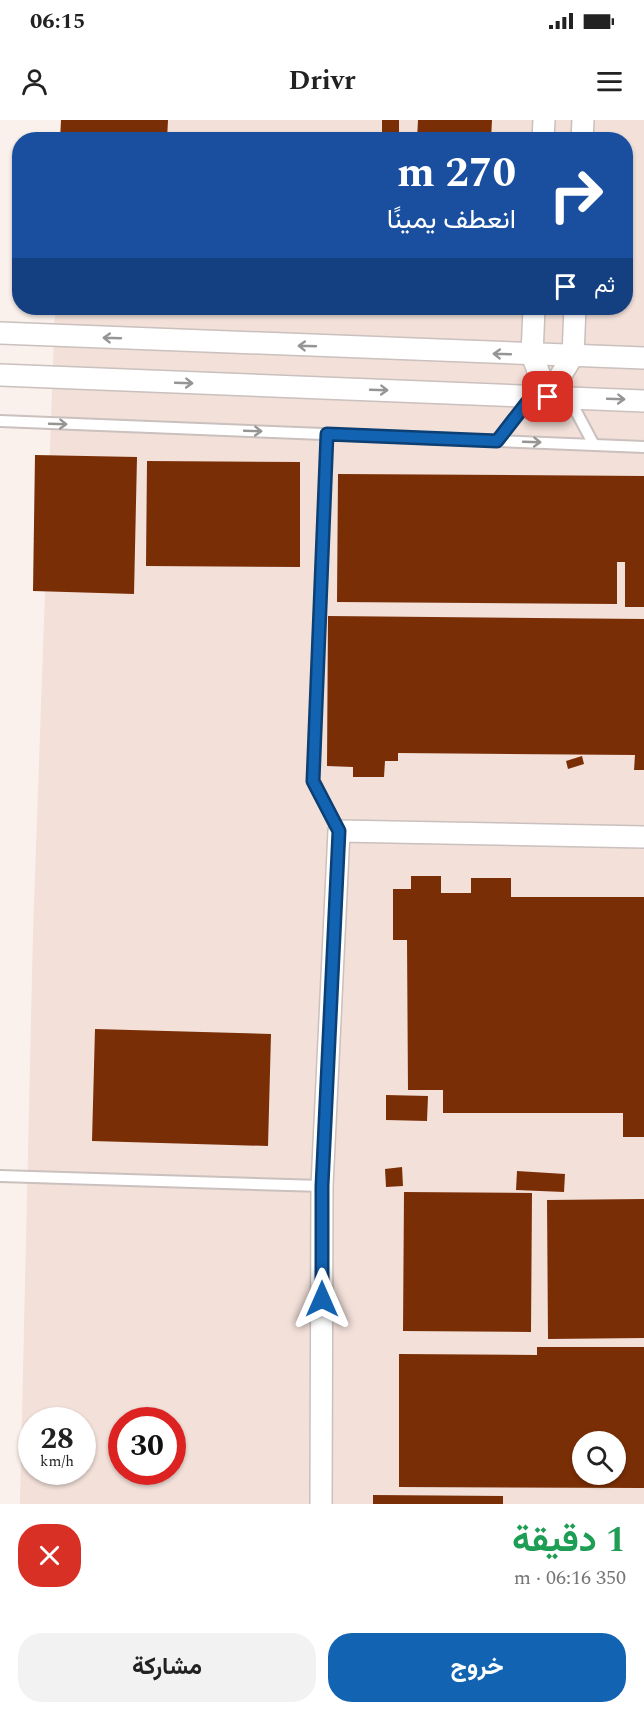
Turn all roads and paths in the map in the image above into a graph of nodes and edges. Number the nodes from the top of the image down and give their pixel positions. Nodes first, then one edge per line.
1 (534, 315) edge
2 (575, 315) edge
3 (0, 333) edge
4 (532, 355) junction
5 (573, 355) junction
6 (644, 358) edge
7 (0, 375) edge
8 (540, 397) junction
9 (569, 398) junction
10 (644, 400) edge
11 (0, 421) edge
12 (327, 434) junction
13 (497, 441) junction
14 (594, 445) junction
15 (644, 447) edge
16 (339, 831) junction
17 (644, 837) edge
18 (0, 1176) edge
19 (322, 1186) junction
20 (321, 1504) edge

1 - 4 street
2 - 5 street
4 -> 3 street
4 - 5 street
4 - 8 street
5 - 6 street
5 - 8 street
7 -> 8 street
8 - 9 street
8 - 13 lane
9 -> 10 street
9 - 14 lane
11 -> 12 lane
12 - 13 lane
12 - 16 lane
13 -> 14 lane
14 - 15 lane
16 - 17 street
16 - 19 street
18 - 19 lane
19 - 20 street

